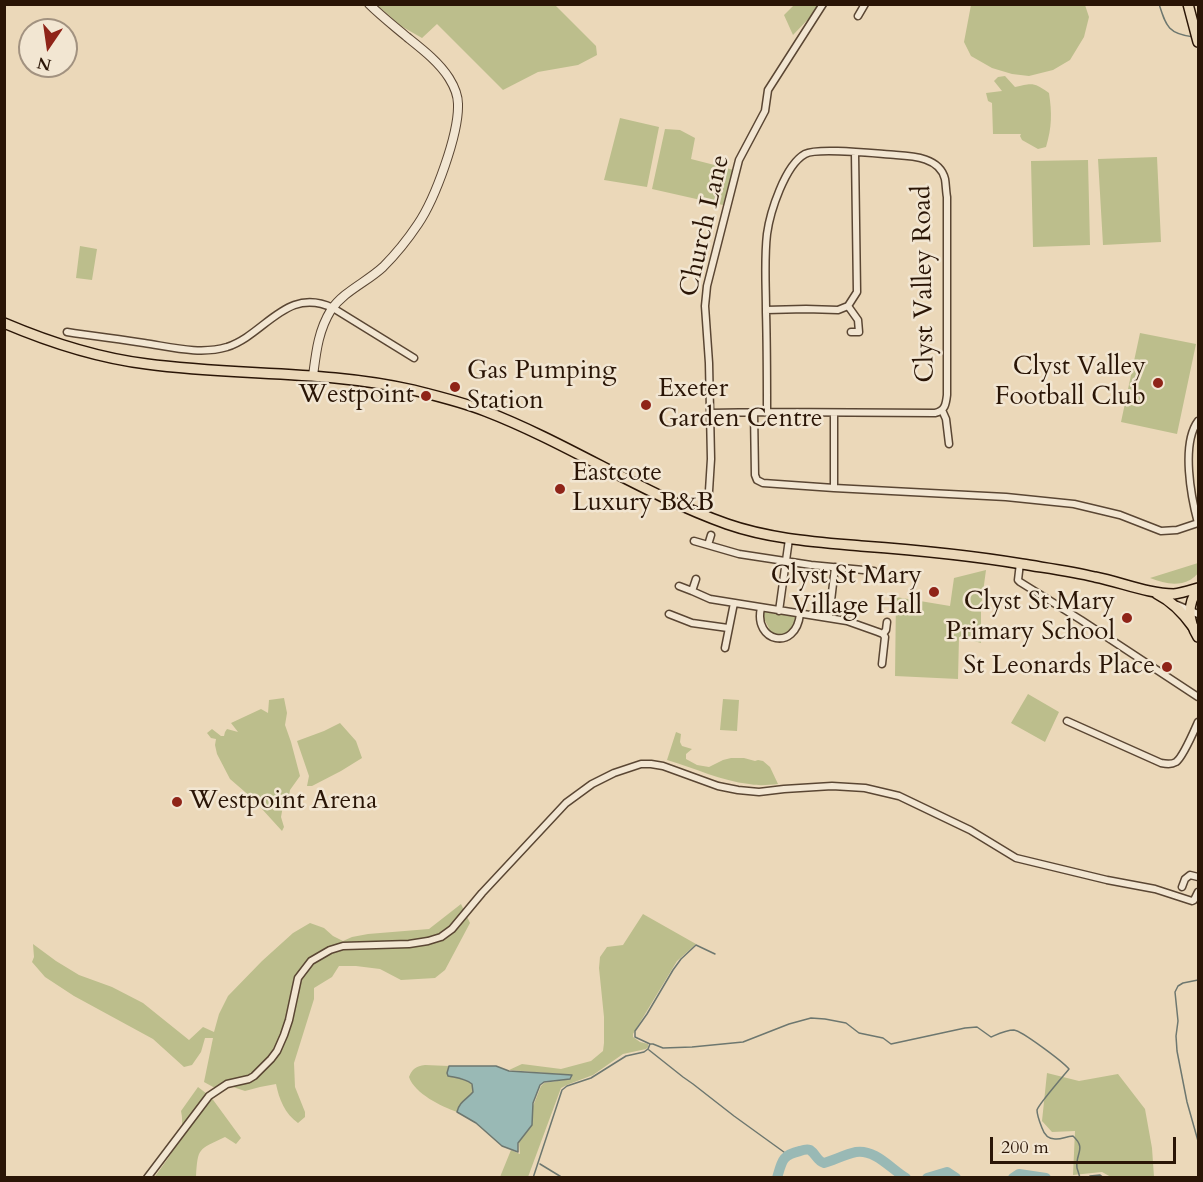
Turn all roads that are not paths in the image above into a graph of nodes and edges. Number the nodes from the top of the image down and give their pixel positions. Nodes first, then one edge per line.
1 (369, 4) edge
2 (823, 4) edge
3 (865, 4) edge
4 (1188, 4) edge
5 (858, 16) dead end
6 (1198, 42) edge
7 (855, 153) junction
8 (848, 306) junction
9 (333, 308) junction
10 (766, 310) junction
11 (4, 323) edge
12 (67, 332) dead end
13 (851, 332) dead end
14 (414, 358) dead end
15 (313, 376) junction
16 (942, 410) junction
17 (754, 412) junction
18 (767, 412) junction
19 (711, 413) junction
20 (834, 413) junction
21 (1198, 421) edge
22 (948, 444) dead end
23 (834, 488) junction
24 (705, 515) junction
25 (1198, 524) edge
26 (711, 535) dead end
27 (789, 539) junction
28 (694, 541) dead end
29 (708, 545) junction
30 (785, 560) junction
31 (1020, 563) junction
32 (835, 567) junction
33 (874, 572) dead end
34 (696, 579) dead end
35 (679, 586) dead end
36 (1198, 588) edge
37 (1150, 590) junction
38 (692, 591) junction
39 (1171, 602) junction
40 (734, 603) junction
41 (761, 608) junction
42 (779, 611) junction
43 (1194, 612) edge
44 (669, 614) dead end
45 (800, 614) junction
46 (829, 618) junction
47 (887, 622) dead end
48 (1193, 627) junction
49 (728, 628) junction
50 (883, 634) junction
51 (1198, 637) edge
52 (724, 648) dead end
53 (882, 664) dead end
54 (1198, 697) edge
55 (1067, 721) dead end
56 (1198, 722) edge
57 (1198, 877) edge
58 (1182, 887) dead end
59 (1198, 892) edge
60 (147, 1178) edge

1 - 9 street
2 - 19 street, Church Lane
3 - 5 street
4 - 6 main road
7 - 8 street
7 - 10 street, Clyst Valley Road
7 - 16 street, Clyst Valley Road
8 - 10 street
8 - 13 street
9 - 12 street
9 - 14 street
9 - 15 street
10 - 18 street, Clyst Valley Road
11 - 15 main road
15 - 24 main road
16 - 20 street, Clyst Valley Road
16 - 22 street, Clyst Valley Road
17 - 18 street, Clyst Valley Road
17 - 19 street, Clyst Valley Road
17 - 23 street
18 - 20 street, Clyst Valley Road
19 - 24 street, Church Lane
20 - 23 street
21 - 25 street
23 - 25 street
24 - 27 main road
26 - 29 street
27 - 30 street
27 - 31 main road
28 - 29 street
29 - 30 street
30 - 32 street
30 - 42 street
31 - 37 main road
31 - 54 street
32 - 33 street
32 - 46 street
34 - 38 street
35 - 38 street
36 - 37 main road
36 - 43 main road
37 - 39 main road
38 - 40 street
39 - 43 street
39 - 48 main road
40 - 41 street
40 - 49 street
41 - 42 street
41 - 45 street
42 - 45 street
43 - 48 main road
44 - 49 street
45 - 46 street
46 - 50 street
47 - 50 street
48 - 51 main road
49 - 52 street
50 - 53 street
55 - 56 street
57 - 58 street
59 - 60 street

